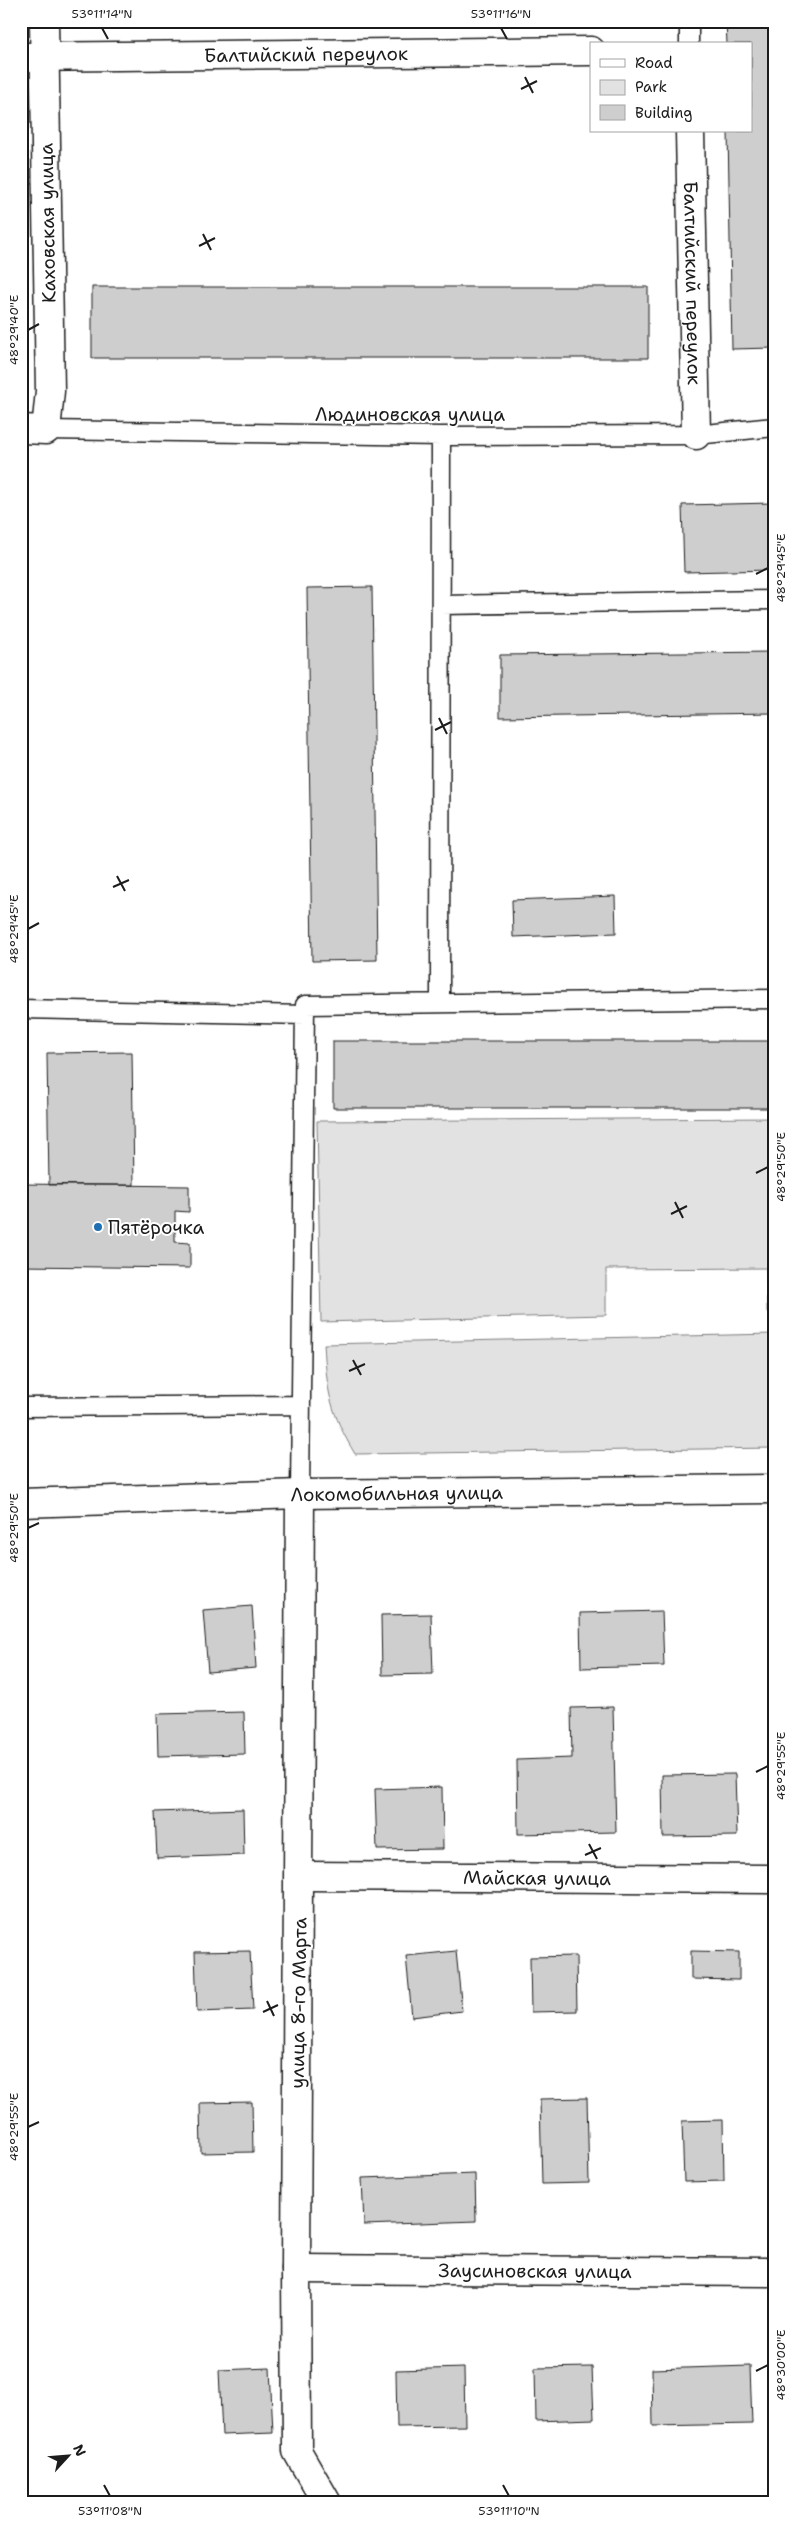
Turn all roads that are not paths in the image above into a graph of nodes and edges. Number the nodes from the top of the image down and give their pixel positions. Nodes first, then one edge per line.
1 (44, 21) edge
2 (689, 21) edge
3 (689, 42) edge
4 (590, 50) edge
5 (33, 57) edge
6 (690, 132) edge
7 (774, 427) edge
8 (34, 429) edge
9 (696, 435) junction
10 (441, 436) junction
11 (774, 600) edge
12 (441, 605) junction
13 (774, 999) edge
14 (440, 1003) junction
15 (21, 1009) edge
16 (305, 1015) junction
17 (301, 1405) junction
18 (21, 1407) edge
19 (774, 1489) edge
20 (300, 1494) junction
21 (21, 1503) edge
22 (299, 1876) junction
23 (774, 1879) edge
24 (296, 2269) junction
25 (774, 2272) edge
26 (328, 2503) edge

1 - 5 street, Каховская улица
2 - 3 lane
4 - 5 street, Балтийский переулок
5 - 8 street, Каховская улица
6 - 9 street, Балтийский переулок
7 - 9 lane, Людиновская улица
8 - 10 lane, Людиновская улица
9 - 10 lane, Людиновская улица
10 - 12 lane
11 - 12 lane
12 - 14 lane
13 - 14 lane
14 - 16 lane
15 - 16 lane
16 - 17 lane
17 - 18 lane
17 - 20 lane
19 - 20 street, Локомобильная улица
20 - 21 street, Локомобильная улица
20 - 22 street, улица 8-го Марта
22 - 23 street, Майская улица
22 - 24 street, улица 8-го Марта
24 - 25 street, Заусиновская улица
24 - 26 street, улица 8-го Марта

